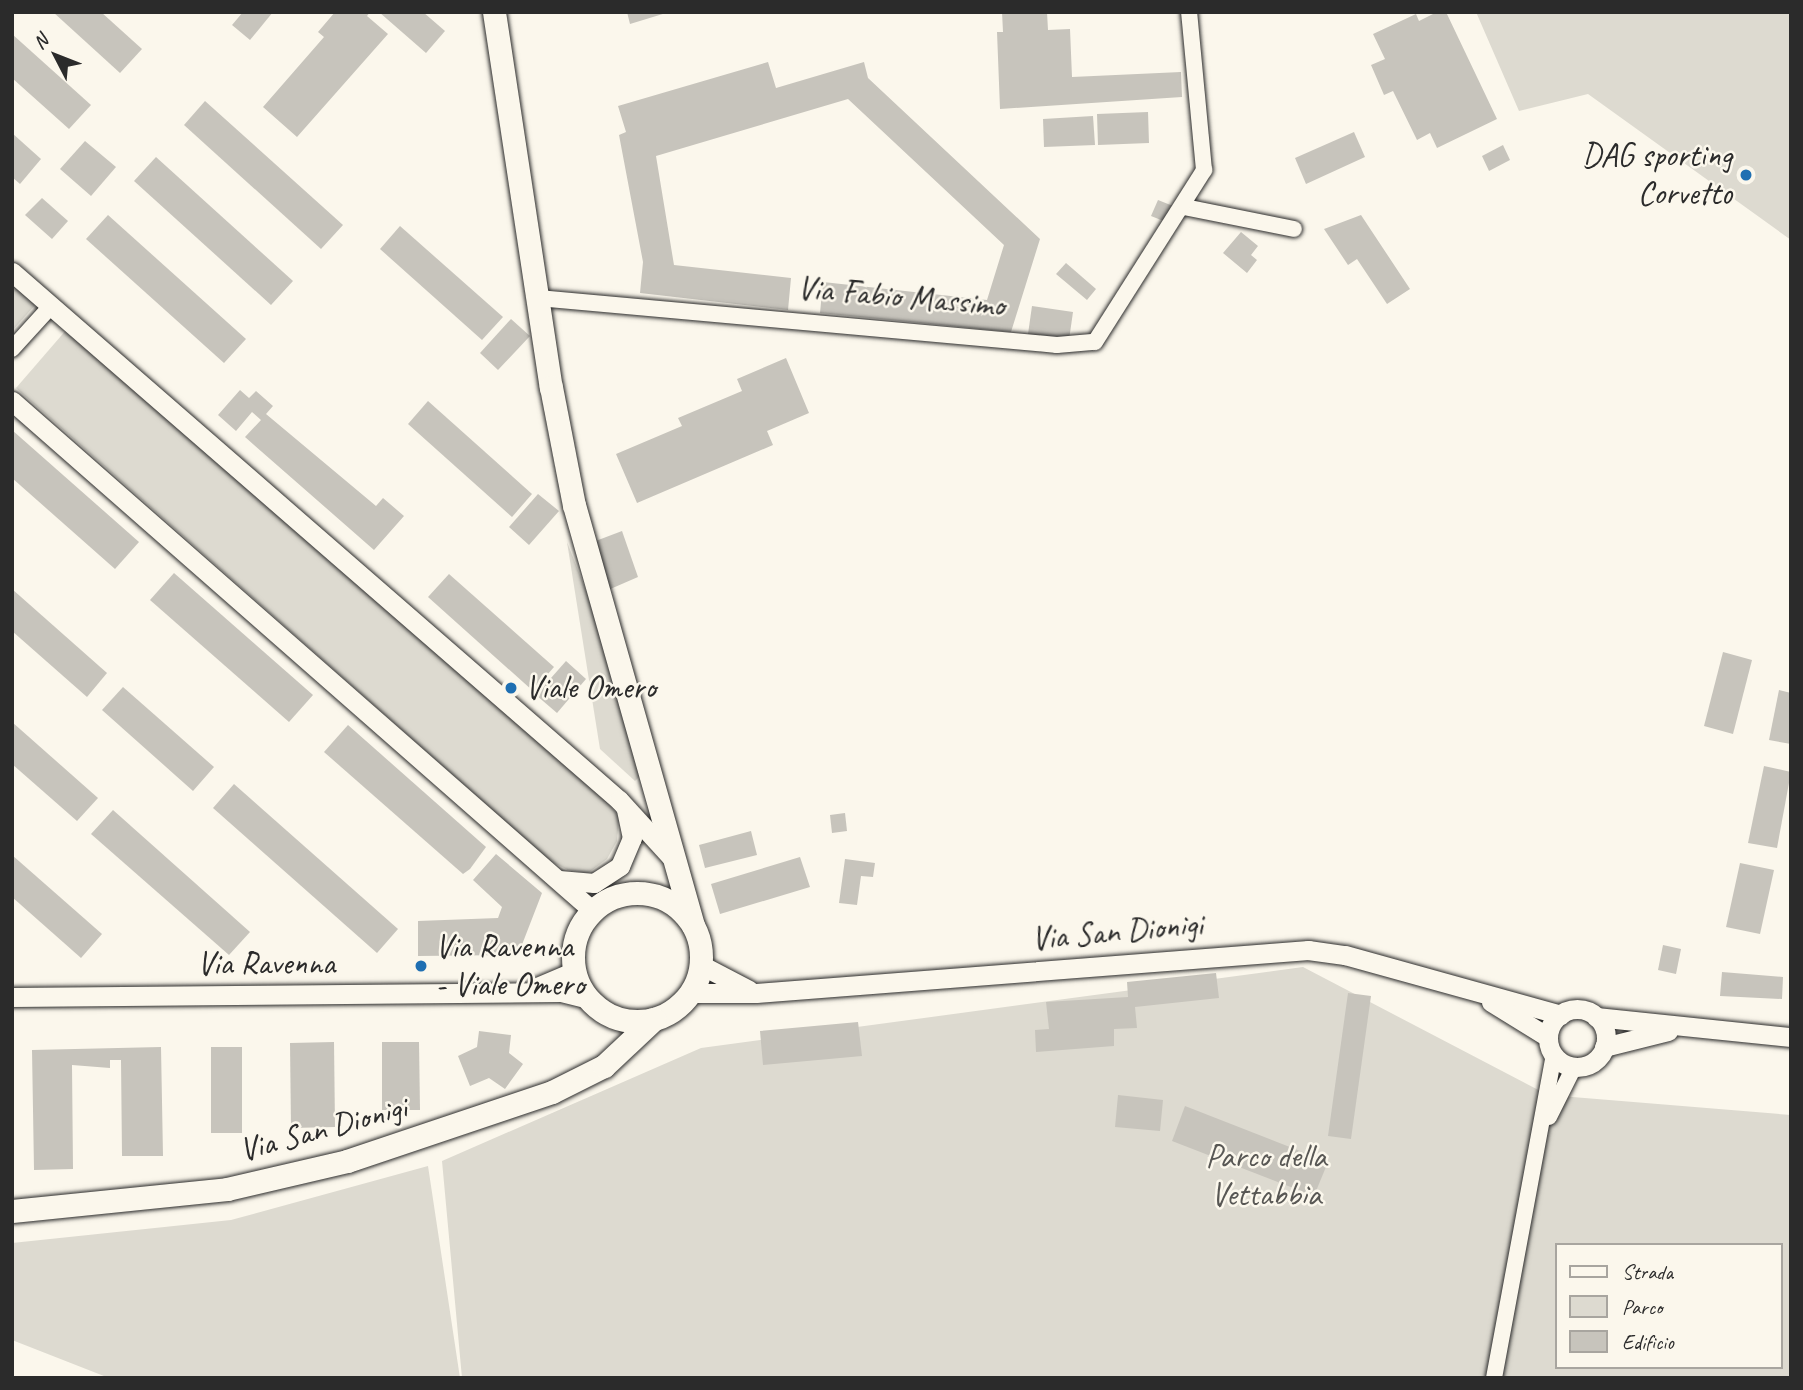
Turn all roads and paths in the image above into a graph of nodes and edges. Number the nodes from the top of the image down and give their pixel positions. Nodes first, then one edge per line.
1 (494, 12) edge
2 (1189, 12) edge
3 (1184, 206) junction
4 (1294, 229) dead end
5 (12, 272) edge
6 (538, 298) junction
7 (51, 306) junction
8 (12, 349) edge
9 (12, 401) edge
10 (624, 807) junction
11 (675, 862) junction
12 (555, 878) junction
13 (593, 911) junction
14 (693, 925) junction
15 (701, 965) junction
16 (575, 971) junction
17 (520, 993) junction
18 (690, 993) junction
19 (756, 993) junction
20 (1478, 994) junction
21 (12, 997) edge
22 (589, 999) junction
23 (1561, 1015) junction
24 (1597, 1017) junction
25 (618, 1018) junction
26 (654, 1018) junction
27 (1678, 1028) junction
28 (1791, 1037) edge
29 (628, 1041) junction
30 (1551, 1046) junction
31 (1604, 1047) junction
32 (1574, 1067) junction
33 (1544, 1128) junction
34 (12, 1211) edge
35 (1494, 1378) edge

1 - 6 main road
2 - 3 street, Via Fabio Massimo
3 - 4 street
3 - 6 street, Via Fabio Massimo
5 - 7 street
6 - 11 main road
7 - 8 street
7 - 10 street
9 - 12 street
10 - 11 street
10 - 12 street
11 - 14 main road
12 - 13 street
13 - 14 main road
13 - 16 main road
14 - 15 main road
15 - 18 main road
15 - 19 street
16 - 17 street, Via Ravenna
16 - 22 main road
17 - 21 street, Via Ravenna
17 - 22 street, Via Ravenna
18 - 19 street, Via San Dionigi
18 - 26 main road
19 - 20 street, Via San Dionigi
20 - 23 street, Via San Dionigi
20 - 30 street, Via San Dionigi
22 - 25 main road
23 - 24 street, Via San Dionigi
23 - 30 street
24 - 27 street, Via San Dionigi
24 - 31 street
25 - 26 main road
25 - 29 main road
26 - 29 main road, Via San Dionigi
27 - 28 street, Via San Dionigi
27 - 31 street, Via San Dionigi
29 - 34 main road, Via San Dionigi
30 - 32 street, Via San Dionigi
30 - 33 street
31 - 32 street, Via San Dionigi
32 - 33 street
33 - 35 street

